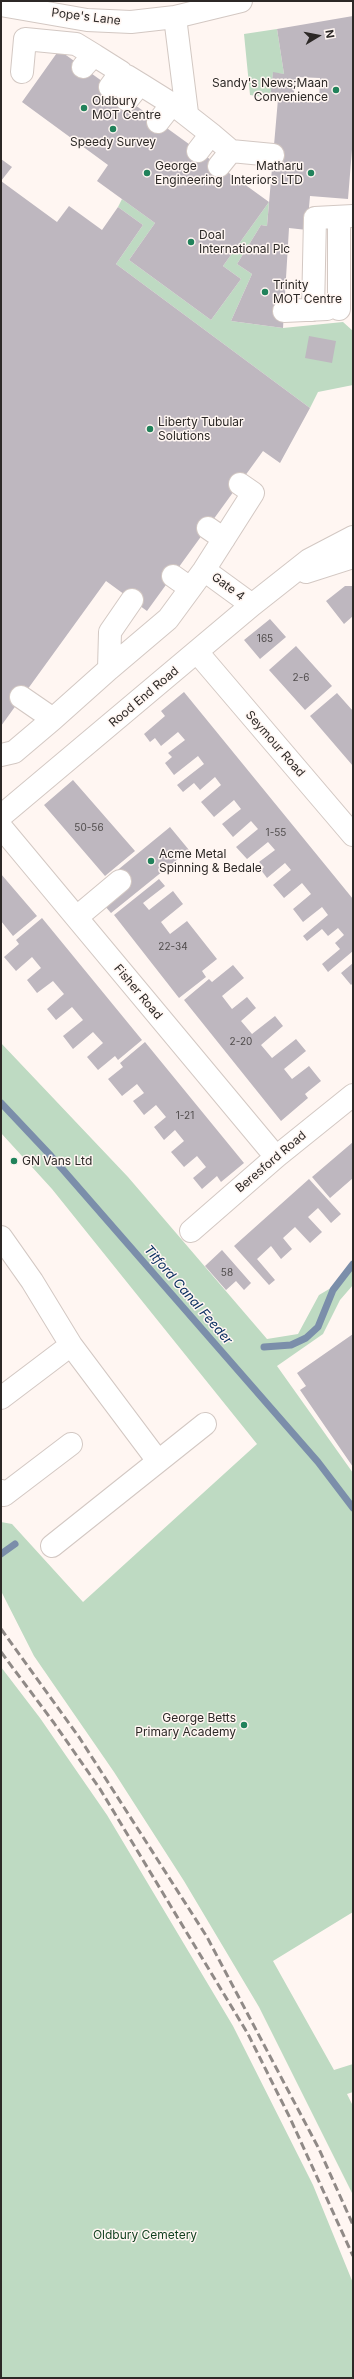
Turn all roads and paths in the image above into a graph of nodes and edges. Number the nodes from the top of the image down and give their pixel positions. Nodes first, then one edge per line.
1 (241, 1) edge
2 (1, 5) edge
3 (175, 17) junction
4 (22, 72) dead end
5 (179, 108) junction
6 (158, 122) dead end
7 (212, 134) junction
8 (198, 151) dead end
9 (273, 154) dead end
10 (346, 216) edge
11 (346, 309) edge
12 (284, 310) dead end
13 (313, 310) junction
14 (240, 484) dead end
15 (353, 537) edge
16 (353, 558) edge
17 (204, 570) junction
18 (287, 578) junction
19 (132, 600) dead end
20 (252, 605) junction
21 (197, 652) junction
22 (110, 669) junction
23 (21, 698) dead end
24 (53, 719) junction
25 (1, 755) edge
26 (1, 816) edge
27 (1, 826) edge
28 (353, 834) edge
29 (120, 881) dead end
30 (77, 917) junction
31 (353, 1095) edge
32 (276, 1157) junction
33 (191, 1231) dead end
34 (1, 1237) edge
35 (72, 1345) junction
36 (1, 1398) edge
37 (205, 1424) dead end
38 (72, 1444) dead end
39 (158, 1461) junction
40 (1, 1491) edge
41 (52, 1546) dead end

1 - 3 street, Pope's Lane
2 - 3 street, Pope's Lane
3 - 5 street
4 - 5 street
5 - 6 street
5 - 7 street
7 - 8 street
7 - 9 street
10 - 11 street
10 - 13 street
11 - 13 street
12 - 13 street
14 - 17 street
15 - 18 street, Rood End Road
16 - 18 street, Rood End Road
17 - 20 street, Gate 4
17 - 22 street
18 - 20 street, Rood End Road
19 - 22 street
20 - 21 street, Rood End Road
21 - 26 street, Rood End Road
21 - 28 street, Seymour Road
22 - 24 street
23 - 24 street
24 - 25 street
27 - 30 street, Fisher Road
29 - 30 street
30 - 32 street, Fisher Road
31 - 32 street, Beresford Road
32 - 33 street, Beresford Road
34 - 35 street
35 - 36 street
35 - 39 street
37 - 39 street
38 - 40 street
39 - 41 street

